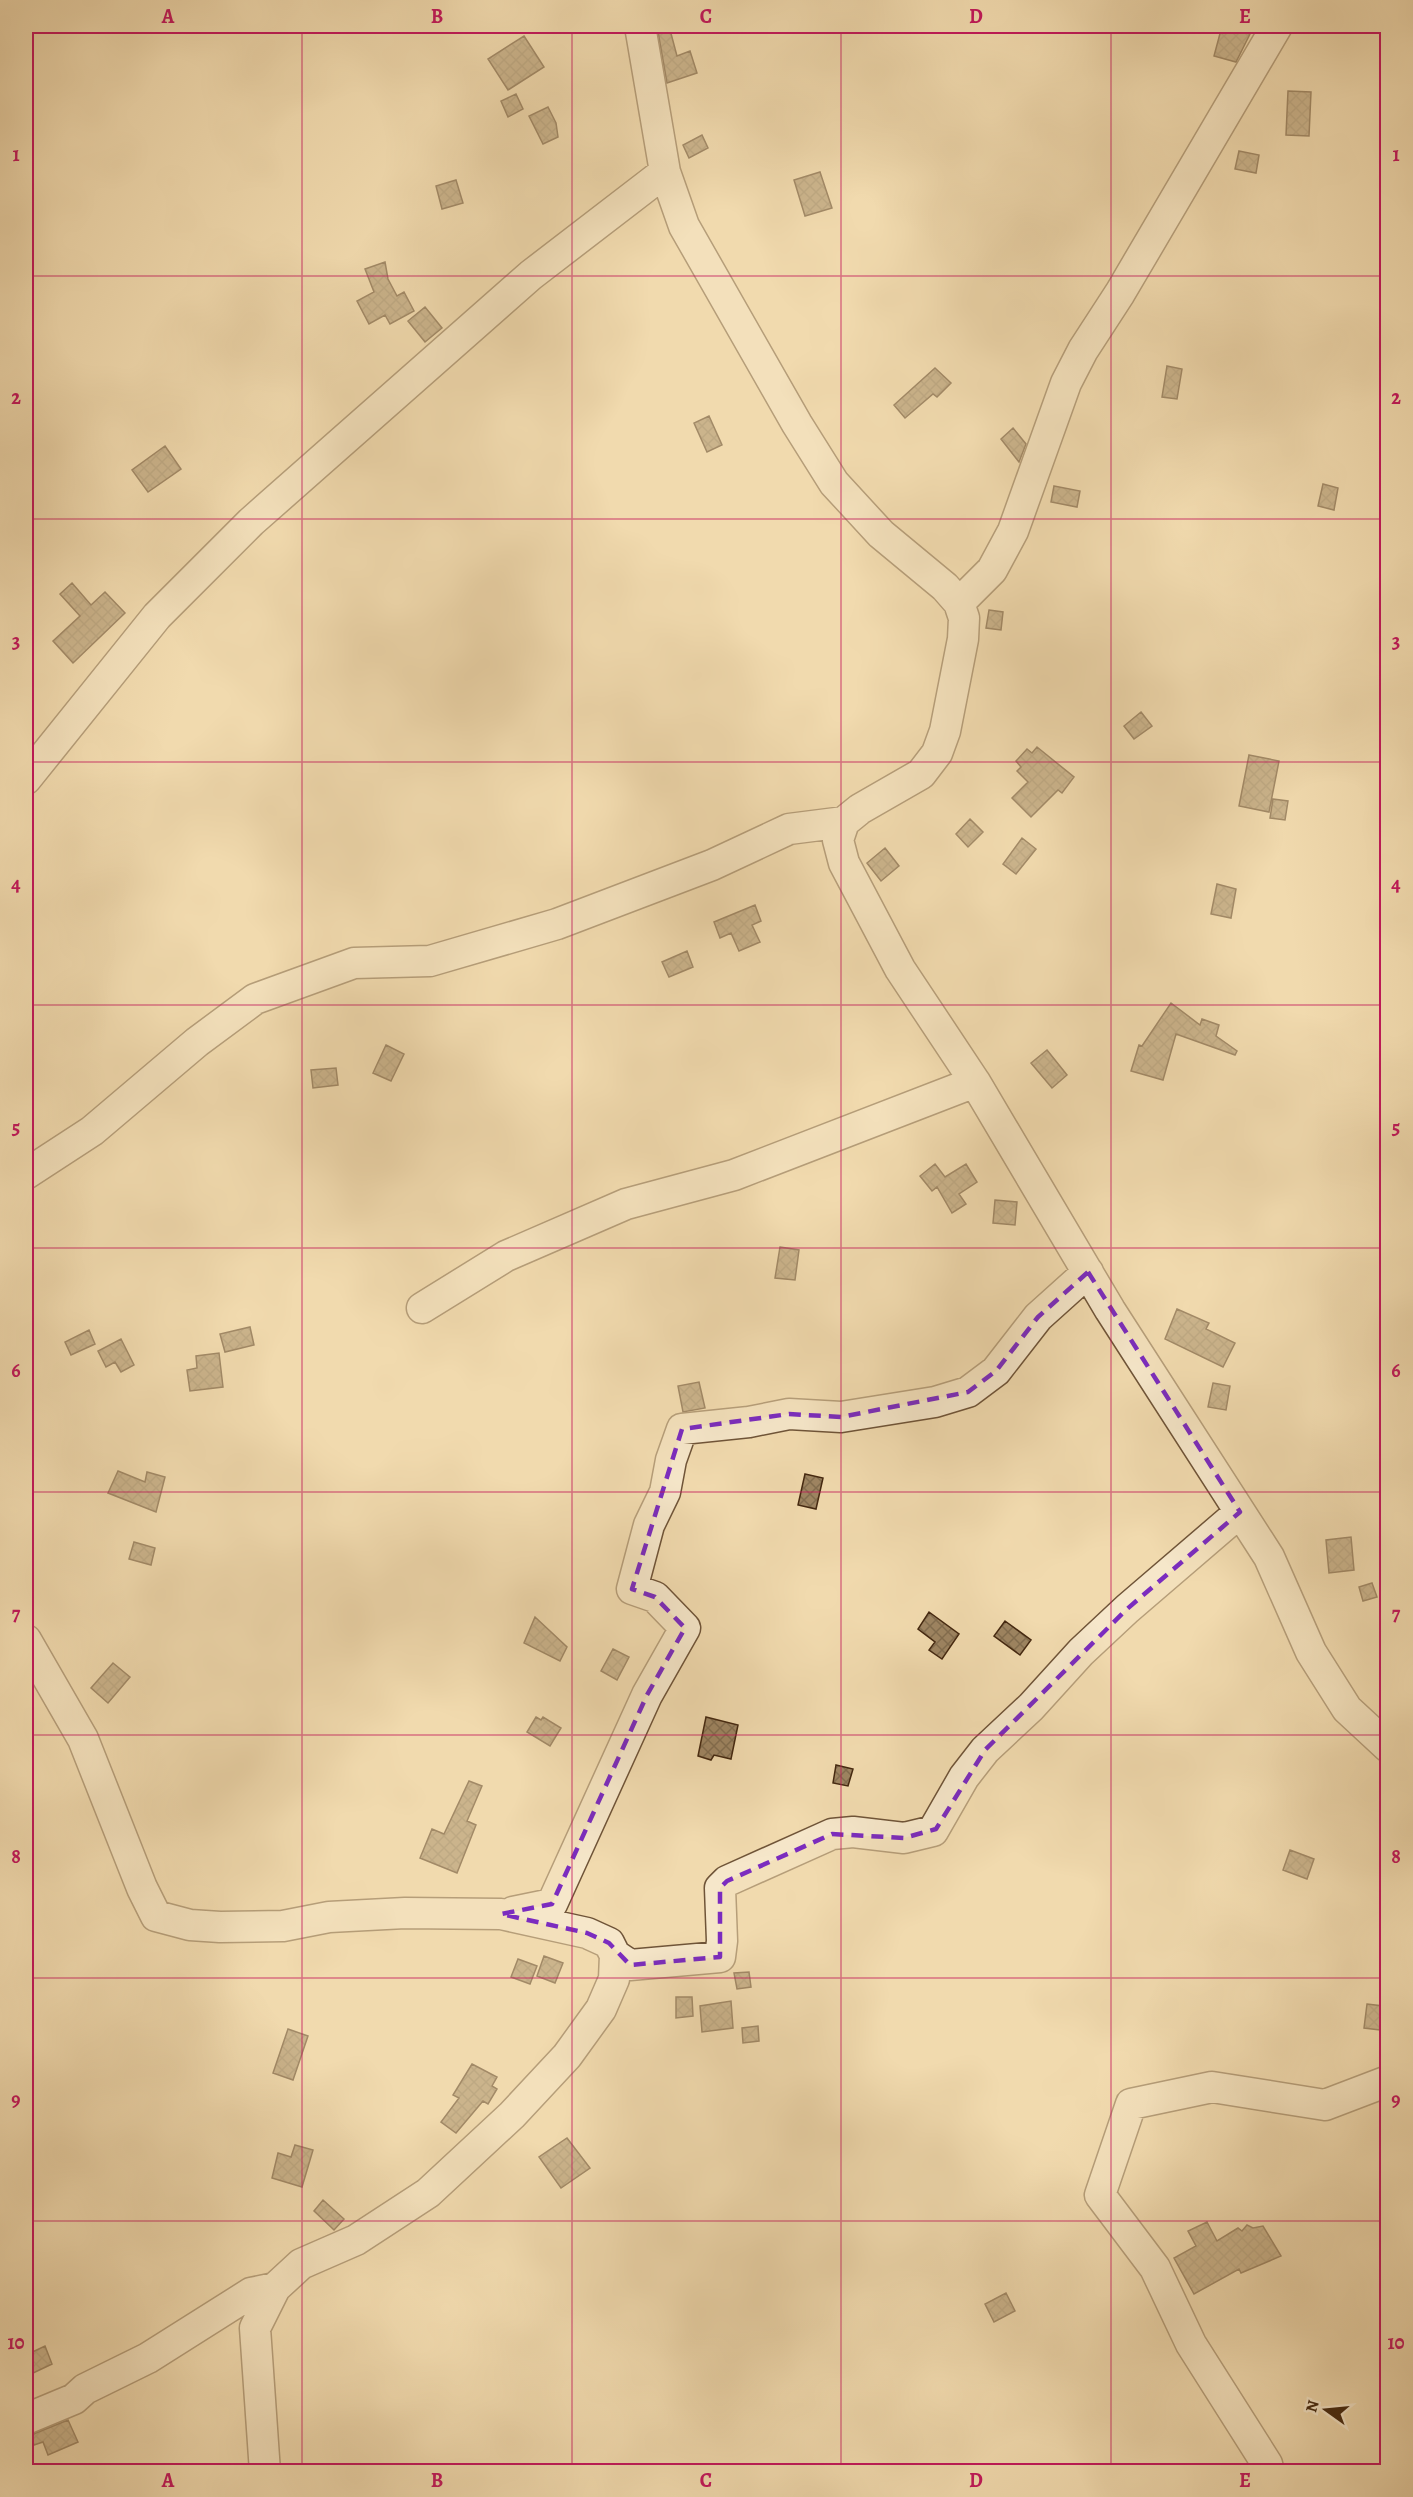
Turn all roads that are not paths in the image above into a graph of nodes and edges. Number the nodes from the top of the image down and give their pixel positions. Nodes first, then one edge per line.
1 (640, 26) edge
2 (1277, 26) edge
3 (665, 172) junction
4 (959, 603) junction
5 (26, 778) edge
6 (844, 822) junction
7 (975, 1082) junction
8 (26, 1174) edge
9 (1088, 1272) junction
10 (422, 1308) dead end
11 (1240, 1512) junction
12 (26, 1640) edge
13 (1388, 1747) edge
14 (501, 1914) junction
15 (615, 1955) junction
16 (1388, 2081) edge
17 (275, 2288) junction
18 (26, 2419) edge
19 (265, 2472) edge
20 (1269, 2472) edge

1 - 3 street
2 - 4 street
3 - 4 street
3 - 5 street
4 - 6 street
6 - 7 street
6 - 8 street
7 - 9 street
7 - 10 street
9 - 11 street
9 - 14 street
11 - 13 street
11 - 15 street
12 - 14 street
14 - 15 street
15 - 17 street
16 - 20 street
17 - 18 street
17 - 19 street

